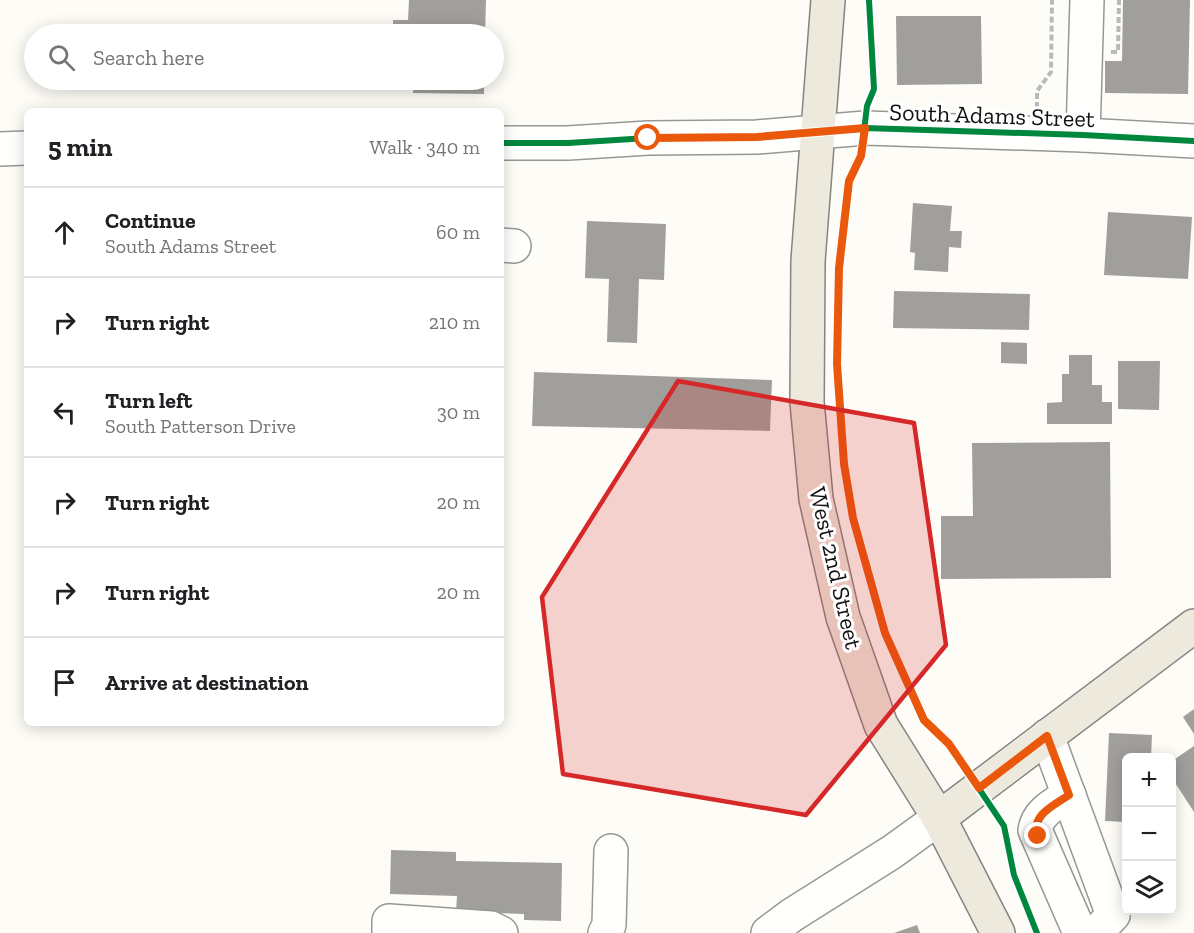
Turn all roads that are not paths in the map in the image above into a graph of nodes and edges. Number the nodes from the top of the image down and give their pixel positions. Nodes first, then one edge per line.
1 (828, 0) edge
2 (1087, 0) edge
3 (818, 132) junction
4 (1083, 135) junction
5 (1194, 141) edge
6 (504, 143) edge
7 (24, 148) edge
8 (0, 149) edge
9 (1194, 626) edge
10 (1047, 736) junction
11 (1069, 795) junction
12 (939, 818) junction
13 (611, 851) dead end
14 (440, 929) edge
15 (494, 931) edge
16 (389, 933) edge
17 (605, 933) edge
18 (768, 933) edge
19 (998, 933) edge
20 (1080, 933) edge
21 (1096, 933) edge

1 - 3 main road, West 2nd Street
2 - 4 street
3 - 4 street, South Adams Street
3 - 6 street, South Adams Street
3 - 12 main road, West 2nd Street
4 - 5 street, South Adams Street
7 - 8 street
9 - 10 main road
10 - 11 street
10 - 12 main road
11 - 20 street
11 - 21 street
12 - 18 street
12 - 19 main road, West 2nd Street
13 - 17 street
14 - 15 street
14 - 16 street

